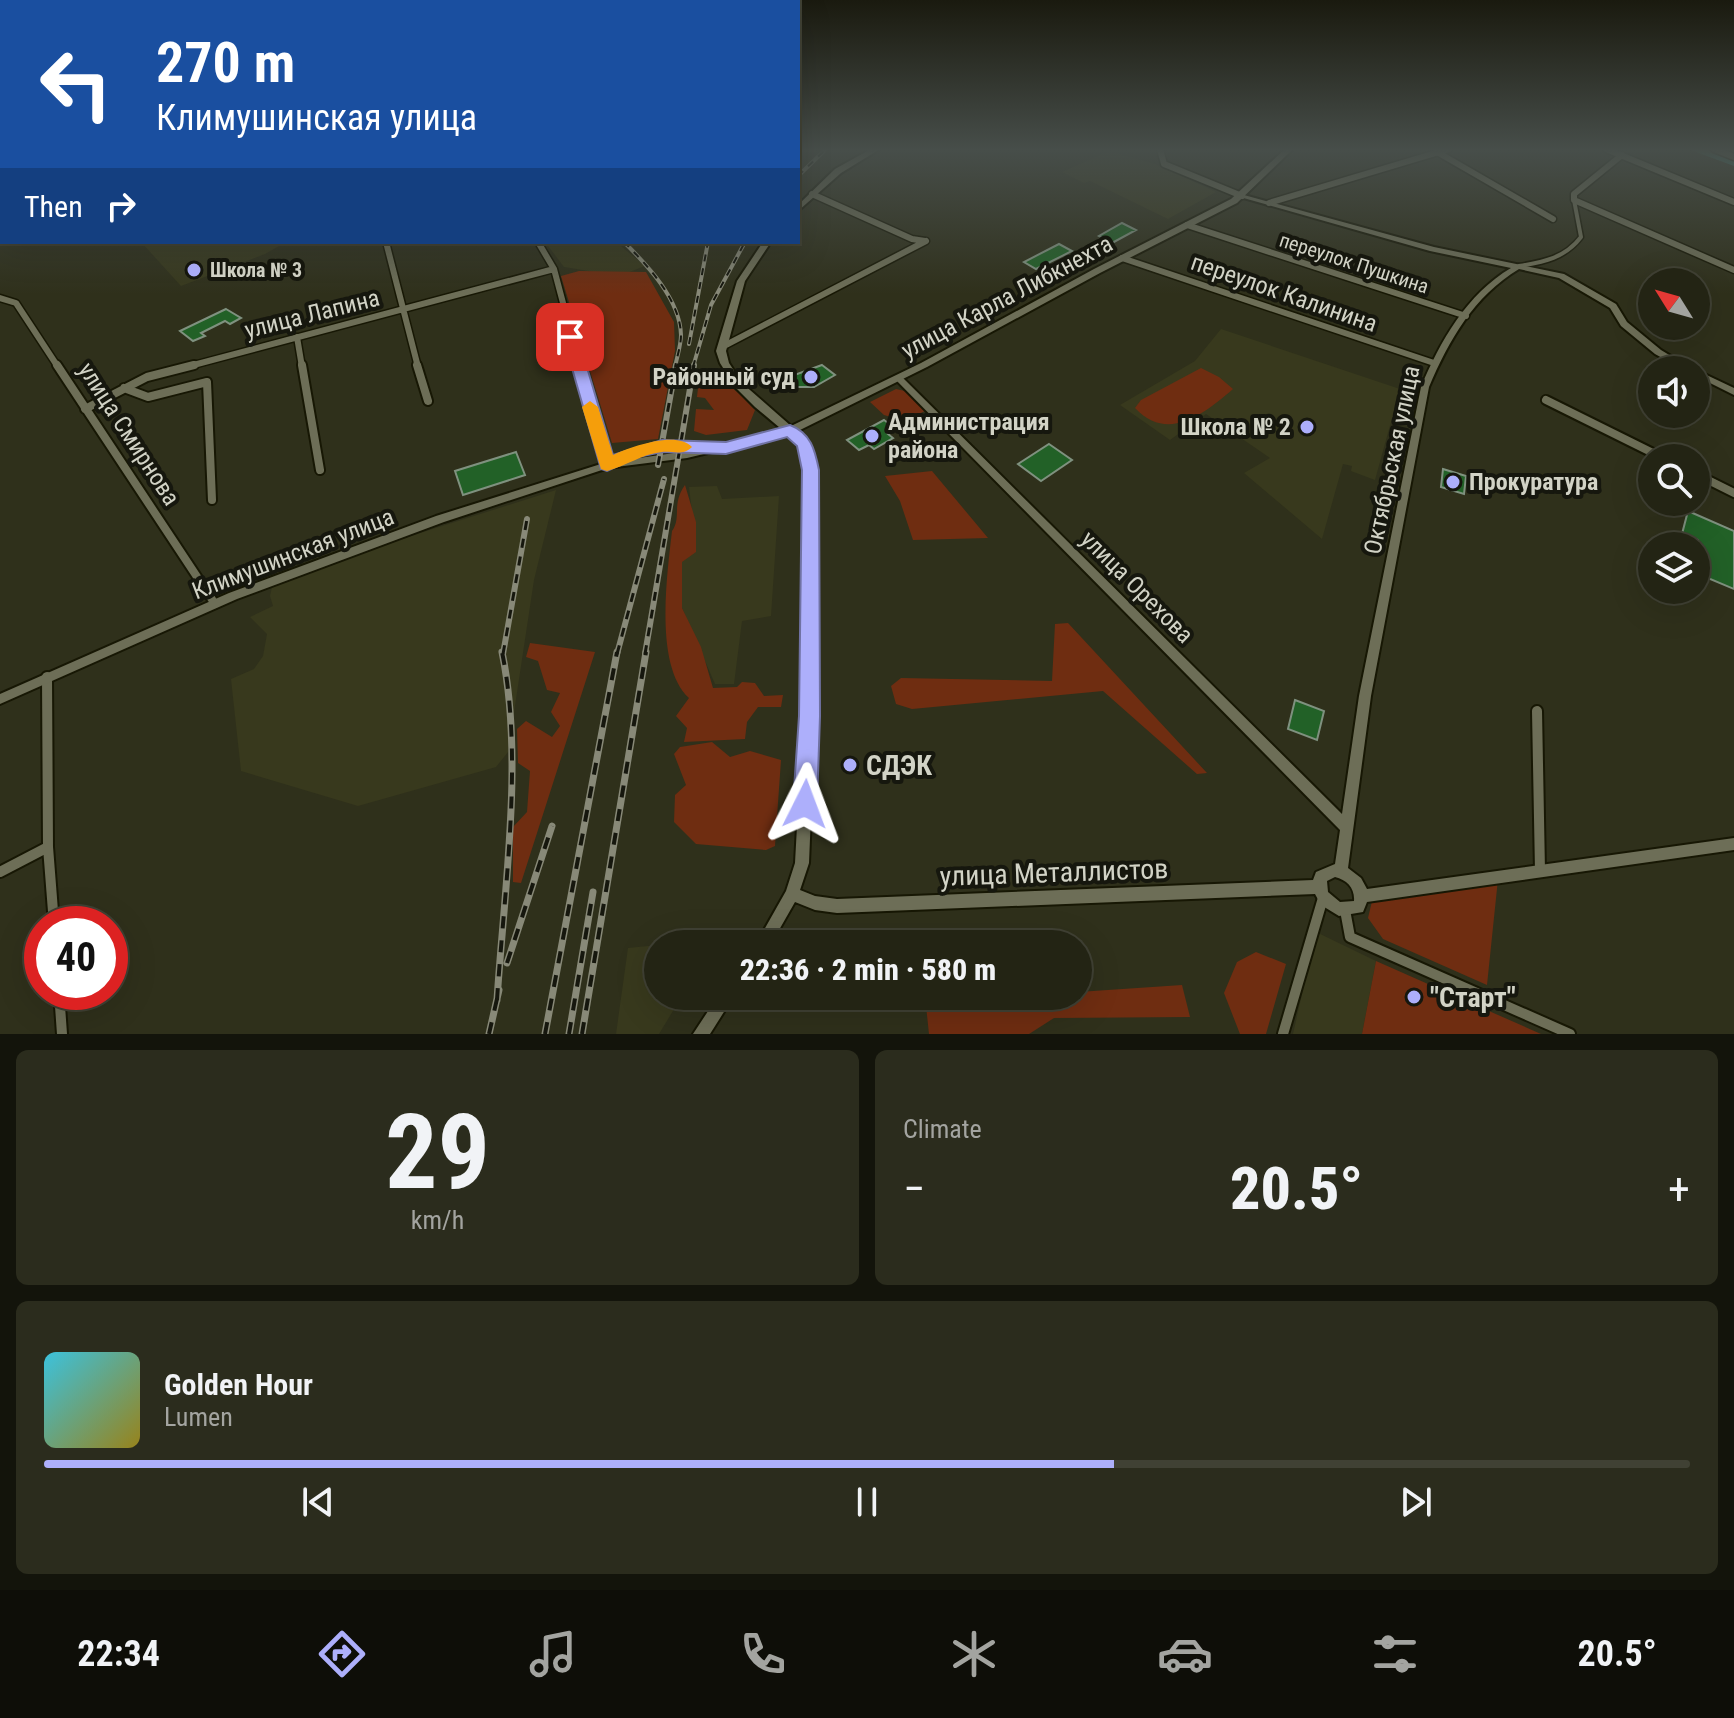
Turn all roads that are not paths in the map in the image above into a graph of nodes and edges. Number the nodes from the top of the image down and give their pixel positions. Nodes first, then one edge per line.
1 (819, 197) edge
2 (1240, 197) edge
3 (1247, 197) edge
4 (1287, 197) edge
5 (1516, 197) edge
6 (1574, 200) joint
7 (1269, 203) junction
8 (1553, 219) dead end
9 (1187, 225) junction
10 (386, 244) edge
11 (539, 244) edge
12 (766, 244) edge
13 (1122, 258) junction
14 (1480, 261) junction
15 (1519, 266) junction
16 (554, 269) junction
17 (1734, 270) edge
18 (1501, 275) junction
19 (0, 298) edge
20 (402, 311) junction
21 (1466, 316) junction
22 (297, 337) junction
23 (722, 347) junction
24 (1665, 356) edge
25 (1434, 363) junction
26 (898, 378) junction
27 (1710, 380) edge
28 (124, 388) junction
29 (1734, 392) edge
30 (1546, 400) dead end
31 (428, 401) dead end
32 (85, 409) junction
33 (790, 431) junction
34 (1638, 446) edge
35 (607, 465) junction
36 (320, 470) dead end
37 (1710, 481) edge
38 (1734, 493) edge
39 (212, 500) dead end
40 (215, 604) junction
41 (47, 677) junction
42 (0, 699) edge
43 (1537, 711) dead end
44 (1345, 826) junction
45 (1734, 844) edge
46 (48, 847) junction
47 (1341, 871) junction
48 (1540, 871) junction
49 (0, 872) edge
50 (1322, 892) junction
51 (792, 894) junction
52 (1362, 896) junction
53 (53, 906) edge
54 (1345, 910) junction
55 (771, 930) edge
56 (60, 1010) edge
57 (717, 1010) edge
58 (62, 1034) edge
59 (701, 1034) edge
60 (1283, 1034) edge
61 (1570, 1034) edge

1 - 23 street
2 - 9 main road, улица Карла Либкнехта
3 - 7 street
4 - 7 street
5 - 8 street
6 - 15 street, Октябрьская улица
6 - 17 street
7 - 14 street
9 - 13 main road, улица Карла Либкнехта
9 - 21 street, переулок Пушкина
10 - 20 street
11 - 16 street
12 - 23 main road
13 - 25 street, переулок Калинина
13 - 26 main road, улица Карла Либкнехта
14 - 15 street
14 - 18 street
15 - 18 street, Октябрьская улица
15 - 24 street
16 - 20 street, улица Лапина
16 - 35 street
18 - 21 street, Октябрьская улица
19 - 32 street, улица Смирнова
20 - 22 street, улица Лапина
20 - 31 street
21 - 25 street, Октябрьская улица
22 - 28 street, улица Лапина
22 - 36 street
23 - 33 main road
25 - 44 street, Октябрьская улица
26 - 33 main road, улица Карла Либкнехта
26 - 44 street, улица Орехова
27 - 29 street
28 - 32 street, улица Лапина
28 - 39 street
30 - 34 street
32 - 40 street, улица Смирнова
33 - 35 street, Климушинская улица
33 - 51 street
35 - 40 street, Климушинская улица
37 - 38 street
40 - 41 street, Климушинская улица
41 - 42 street, Климушинская улица
41 - 46 street
43 - 48 street
44 - 47 street, Октябрьская улица
45 - 48 street
46 - 49 street
46 - 53 street
47 - 50 street
47 - 52 street
48 - 52 street
50 - 51 street, улица Металлистов
50 - 54 street
50 - 60 street
51 - 55 street
52 - 54 street
54 - 61 street
56 - 58 street
57 - 59 street

